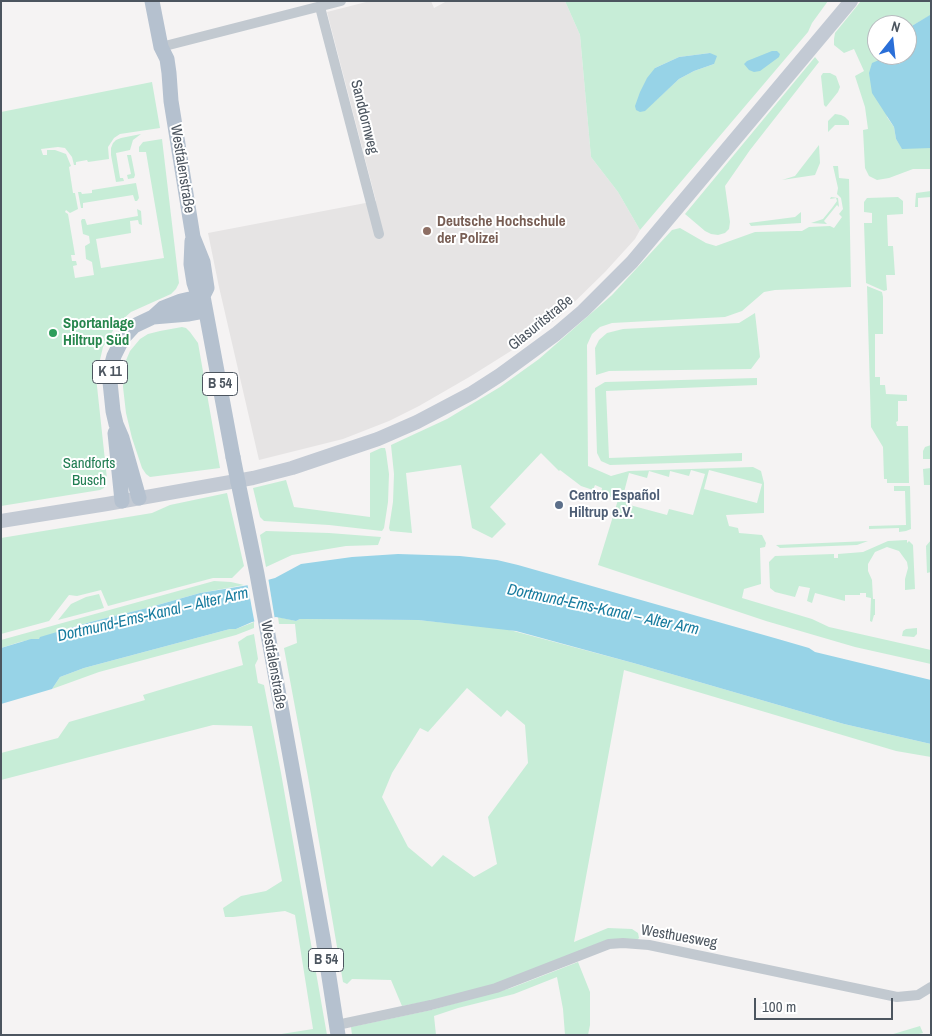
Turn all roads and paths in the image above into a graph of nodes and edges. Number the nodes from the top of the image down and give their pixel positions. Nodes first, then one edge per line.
1 (152, 1) edge
2 (341, 1) edge
3 (851, 1) edge
4 (320, 7) junction
5 (161, 47) junction
6 (378, 234) dead end
7 (204, 303) junction
8 (116, 424) junction
9 (139, 498) junction
10 (122, 501) junction
11 (1, 521) edge
12 (931, 987) edge
13 (338, 1030) edge

1 - 5 main road, Westfalenstraße / B 54
2 - 4 street
3 - 9 main road, Glasuritstraße
4 - 5 street
4 - 6 street, Sanddornweg
5 - 7 main road, Westfalenstraße / B 54
7 - 8 main road, K 11
7 - 13 main road, Westfalenstraße / B 54, bridge
8 - 9 main road, K 11
8 - 10 main road, K 11
9 - 10 main road, Glasuritstraße
10 - 11 main road, Glasuritstraße
12 - 13 street, Westhuesweg

